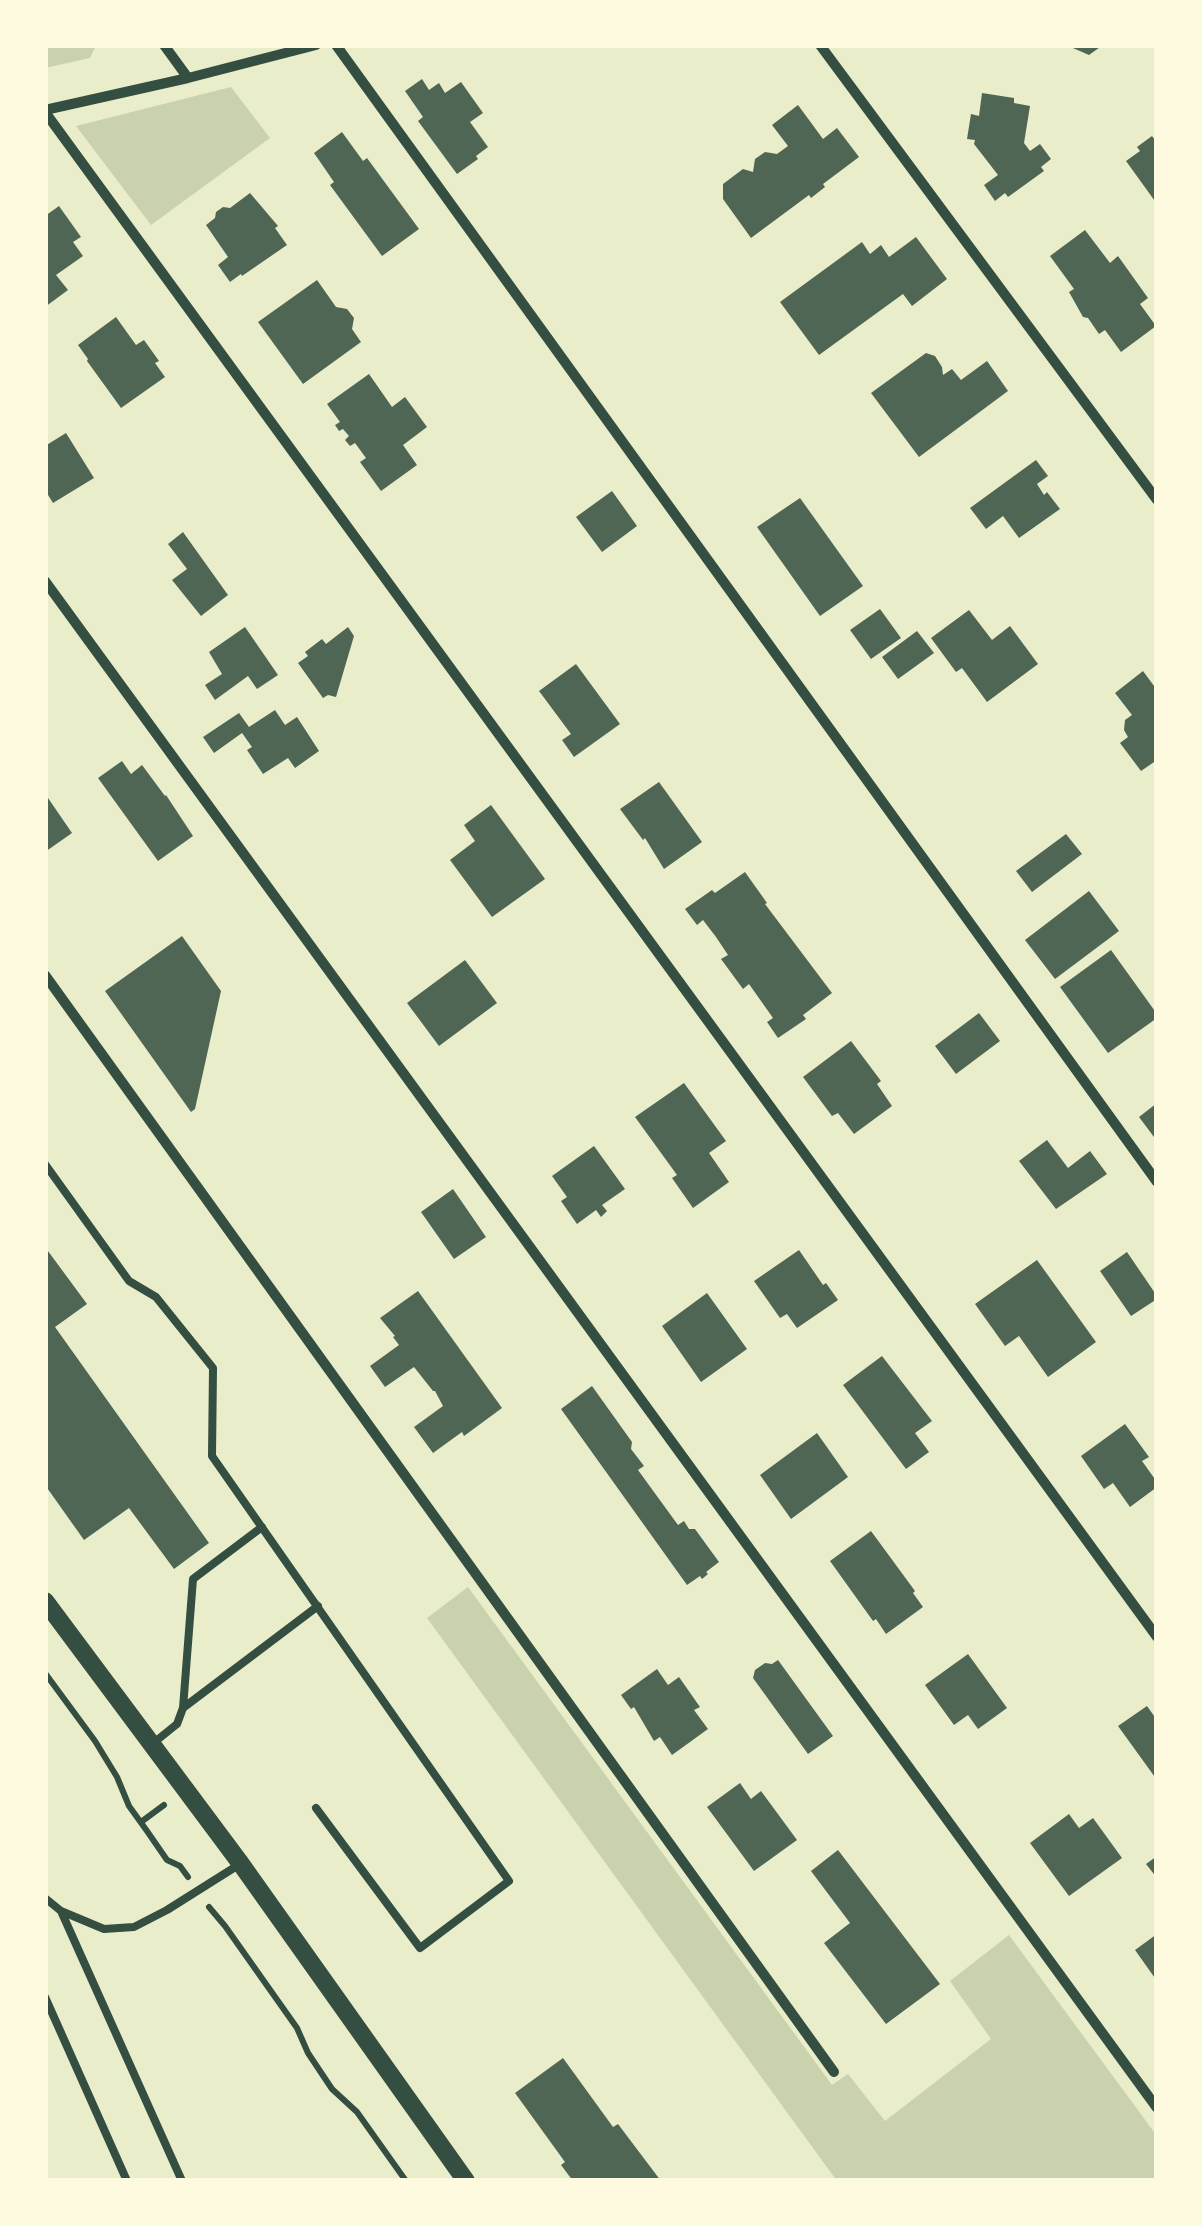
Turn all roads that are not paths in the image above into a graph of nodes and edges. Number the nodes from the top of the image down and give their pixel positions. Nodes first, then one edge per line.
1 (164, 45) edge
2 (316, 45) edge
3 (336, 45) edge
4 (820, 45) edge
5 (188, 78) junction
6 (45, 111) edge
7 (1157, 500) edge
8 (45, 581) edge
9 (45, 975) edge
10 (45, 1164) edge
11 (1157, 1182) edge
12 (262, 1527) junction
13 (45, 1601) edge
14 (318, 1606) junction
15 (1157, 1637) edge
16 (183, 1708) junction
17 (151, 1745) junction
18 (316, 1808) dead end
19 (241, 1864) junction
20 (45, 1898) edge
21 (60, 1911) junction
22 (45, 1997) edge
23 (834, 2072) dead end
24 (1157, 2108) edge
25 (128, 2181) edge
26 (182, 2181) edge
27 (466, 2181) edge

1 - 5 street
2 - 5 street
3 - 11 street
4 - 7 street
5 - 6 street
6 - 15 street
8 - 24 street
9 - 23 street
10 - 12 lane
12 - 14 lane
12 - 16 lane
13 - 17 street
14 - 16 lane
14 - 18 lane
16 - 17 lane
17 - 19 street
19 - 21 lane
19 - 27 street
20 - 21 lane
21 - 26 lane
22 - 25 lane

